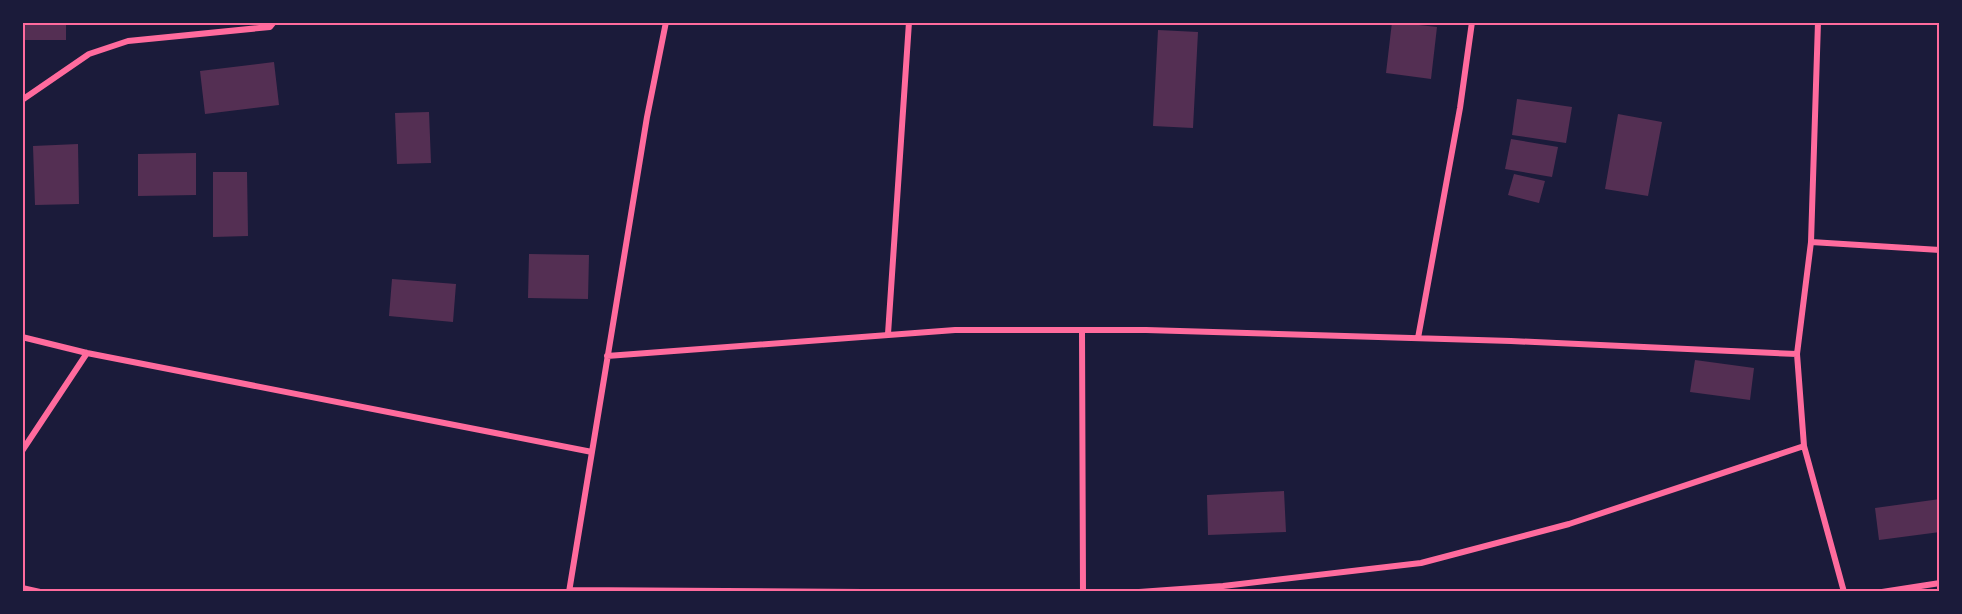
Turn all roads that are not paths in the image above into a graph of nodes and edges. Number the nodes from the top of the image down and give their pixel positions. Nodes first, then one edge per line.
1 (274, 22) edge
2 (666, 22) edge
3 (909, 22) edge
4 (1472, 22) edge
5 (1818, 22) edge
6 (22, 100) edge
7 (1811, 242) junction
8 (1940, 250) edge
9 (1082, 330) junction
10 (888, 334) junction
11 (22, 337) edge
12 (1418, 338) junction
13 (87, 353) junction
14 (1797, 354) junction
15 (607, 356) junction
16 (1804, 446) junction
17 (22, 451) edge
18 (592, 452) junction
19 (1940, 583) edge
20 (22, 588) edge
21 (569, 590) edge
22 (40, 591) edge
23 (863, 591) edge
24 (1083, 591) edge
25 (1139, 591) edge
26 (1844, 591) edge
27 (1882, 591) edge

1 - 6 street
2 - 15 street
3 - 10 street
4 - 12 street
5 - 7 street
7 - 8 street
7 - 14 street
9 - 10 street
9 - 12 street
9 - 24 street
10 - 15 street
11 - 13 street
12 - 14 street
13 - 17 street
13 - 18 street
14 - 16 street
15 - 18 street
16 - 25 street
16 - 26 street
18 - 21 street
19 - 27 street
20 - 22 street
21 - 23 street

